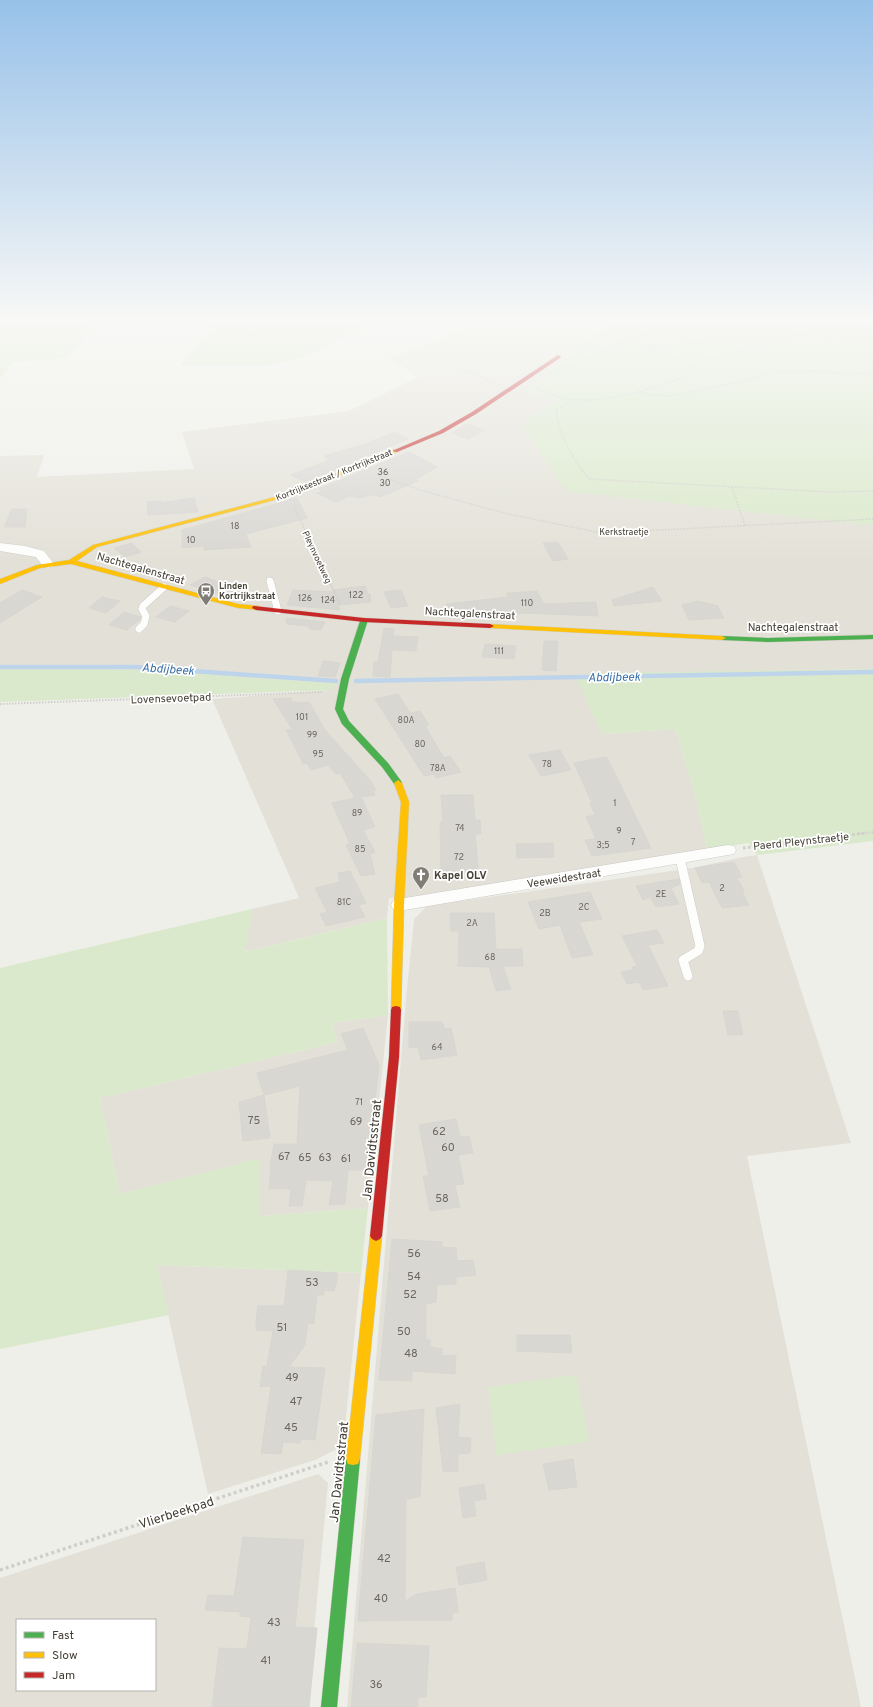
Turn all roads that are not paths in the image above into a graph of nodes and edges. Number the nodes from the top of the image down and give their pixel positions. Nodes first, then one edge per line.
1 (490, 403) edge
2 (0, 547) edge
3 (71, 562) junction
4 (48, 564) junction
5 (270, 581) dead end
6 (0, 582) edge
7 (164, 587) junction
8 (278, 611) junction
9 (364, 620) junction
10 (138, 629) dead end
11 (873, 637) edge
12 (728, 850) road end
13 (680, 858) junction
14 (399, 905) junction
15 (688, 976) dead end
16 (329, 1707) edge

1 - 3 street, Kortrijksestraat / Kortrijkstraat
2 - 4 street
3 - 4 street
3 - 7 street, Nachtegalenstraat
4 - 6 street
5 - 8 lane
7 - 8 street, Nachtegalenstraat
7 - 10 lane
8 - 9 street, Nachtegalenstraat
9 - 11 street, Nachtegalenstraat
9 - 14 street, Jan Davidtsstraat
12 - 13 street, Veeweidestraat
13 - 14 street, Veeweidestraat
13 - 15 lane
14 - 16 street, Jan Davidtsstraat

